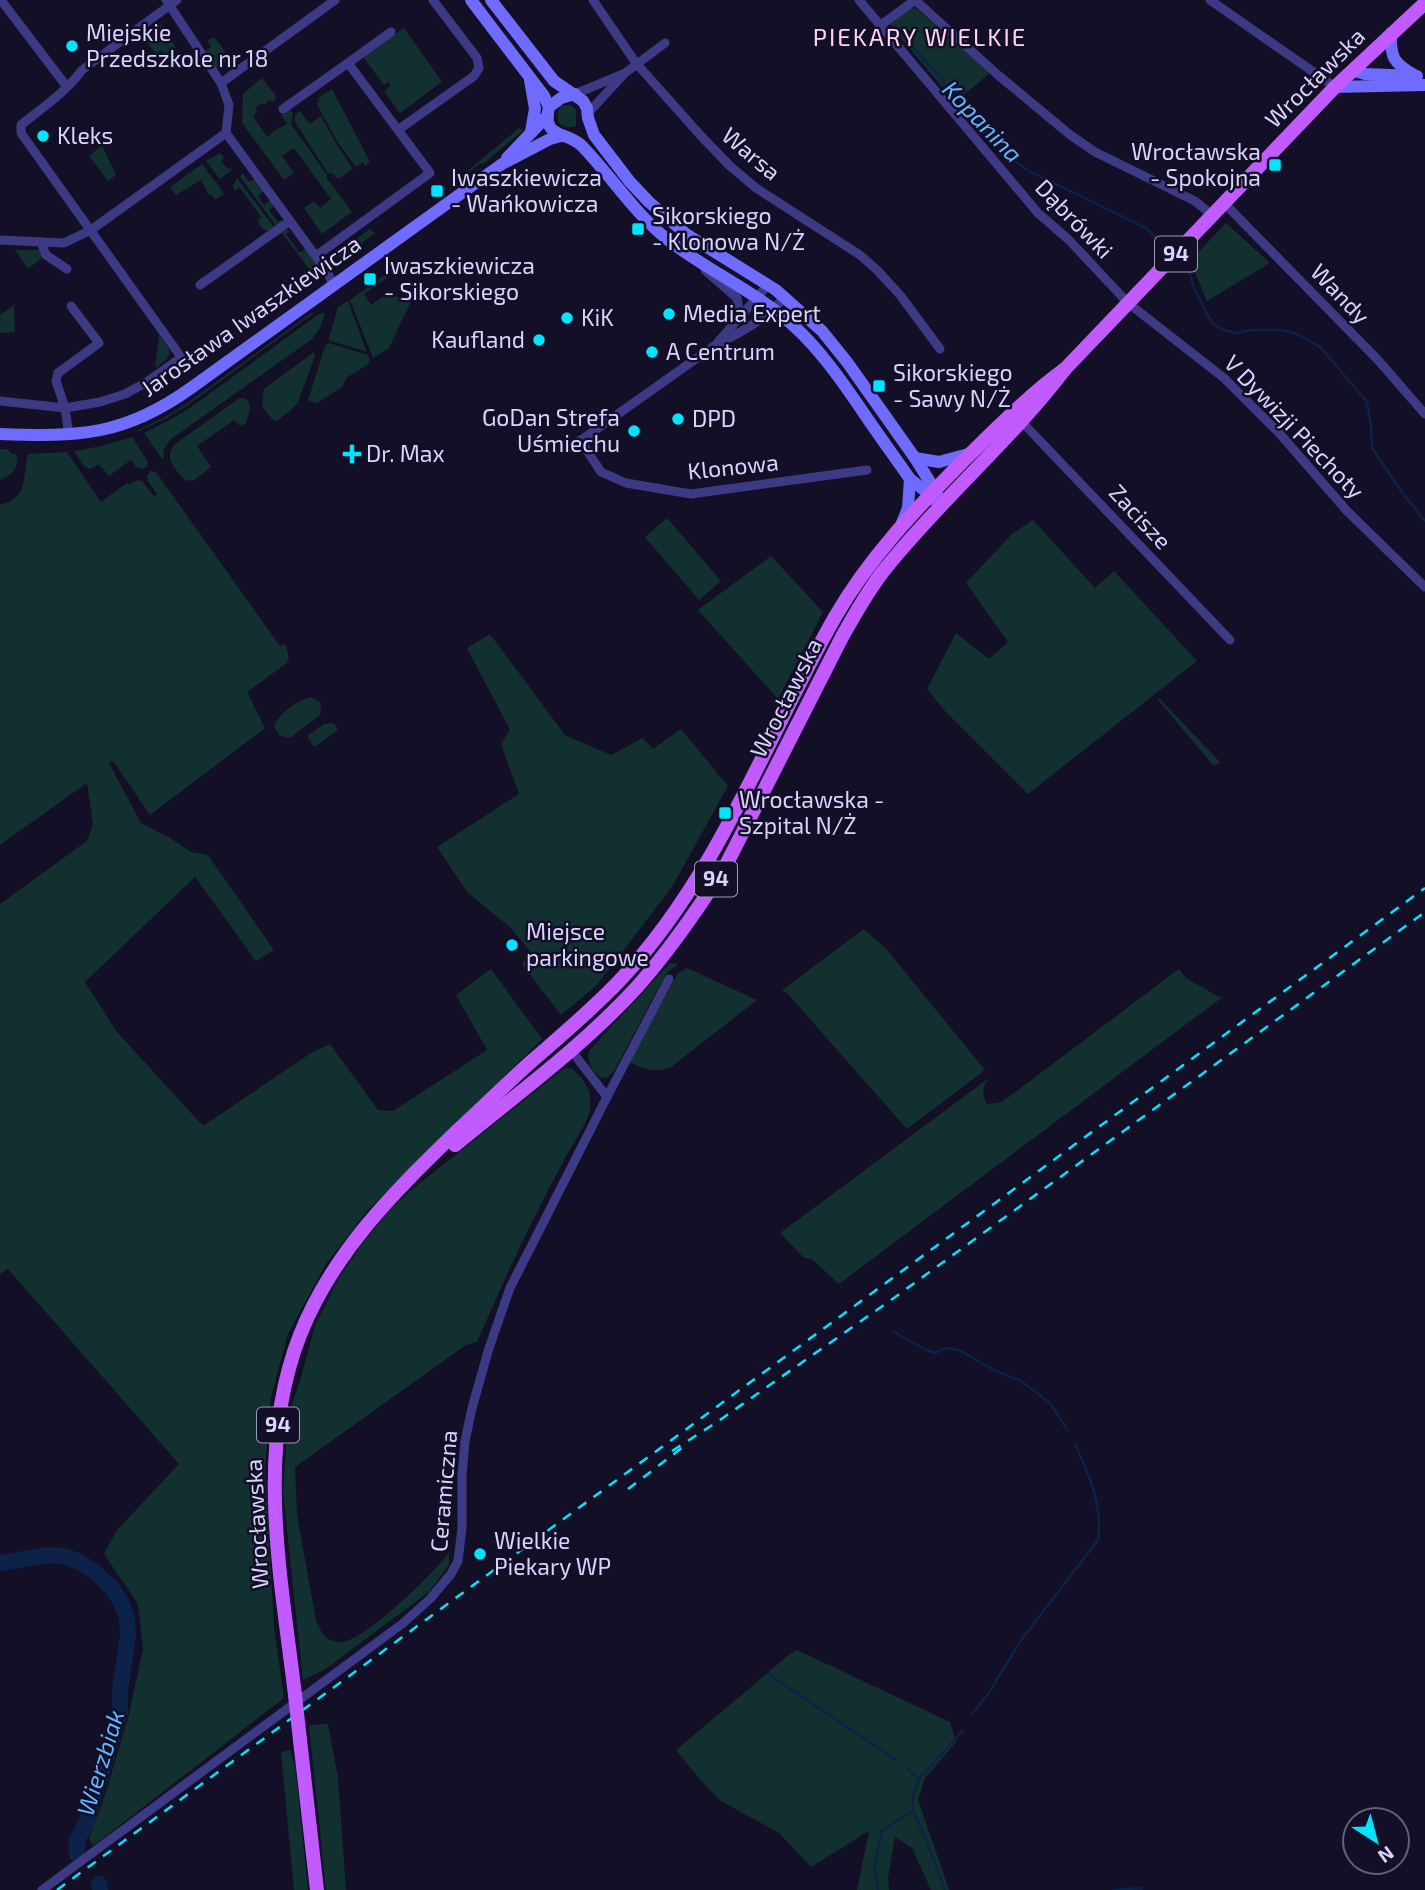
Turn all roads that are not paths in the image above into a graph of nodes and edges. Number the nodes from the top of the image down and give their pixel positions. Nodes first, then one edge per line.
1 (1, 0) edge
2 (333, 0) edge
3 (433, 0) edge
4 (471, 0) edge
5 (491, 0) edge
6 (593, 0) edge
7 (859, 0) edge
8 (1210, 0) edge
9 (171, 2) edge
10 (1421, 3) edge
11 (881, 25) junction
12 (391, 32) dead end
13 (1391, 33) junction
14 (665, 43) dead end
15 (348, 63) junction
16 (636, 63) junction
17 (1352, 70) junction
18 (625, 73) junction
19 (529, 76) junction
20 (1422, 79) edge
21 (222, 83) junction
22 (1374, 86) junction
23 (1335, 87) junction
24 (66, 88) junction
25 (575, 94) junction
26 (286, 108) dead end
27 (548, 111) junction
28 (588, 115) junction
29 (398, 130) junction
30 (226, 133) junction
31 (530, 133) junction
32 (562, 137) junction
33 (502, 164) junction
34 (1225, 204) junction
35 (1213, 216) junction
36 (290, 221) junction
37 (91, 230) junction
38 (0, 240) edge
39 (41, 242) junction
40 (316, 256) junction
41 (697, 261) junction
42 (67, 269) dead end
43 (200, 285) dead end
44 (333, 285) junction
45 (768, 285) junction
46 (757, 297) junction
47 (785, 297) junction
48 (1128, 303) junction
49 (71, 306) dead end
50 (774, 309) junction
51 (740, 318) junction
52 (714, 346) junction
53 (940, 349) dead end
54 (1065, 369) junction
55 (0, 401) edge
56 (65, 408) junction
57 (1425, 414) edge
58 (1021, 421) junction
59 (0, 434) edge
60 (69, 435) junction
61 (580, 440) junction
62 (570, 448) dead end
63 (972, 453) junction
64 (915, 458) junction
65 (867, 470) dead end
66 (910, 479) junction
67 (957, 488) junction
68 (932, 493) junction
69 (923, 525) junction
70 (901, 527) junction
71 (1425, 587) edge
72 (1230, 640) dead end
73 (669, 979) dead end
74 (571, 1050) junction
75 (607, 1097) junction
76 (400, 1189) junction
77 (42, 1890) edge
78 (317, 1890) edge

1 - 24 street
2 - 21 street
3 - 29 street
4 - 19 street
5 - 25 street
6 - 16 street, Warsa
7 - 11 street, Dąbrówki
8 - 23 street
9 - 21 street
9 - 24 street
10 - 13 main road, Wrocławska / 94
11 - 35 street
11 - 48 street, Dąbrówki
12 - 15 street
13 - 17 main road, Wrocławska / 94
13 - 20 street
14 - 16 street
15 - 26 street
15 - 29 street
16 - 18 street
16 - 53 street, Warsa
17 - 20 street
17 - 22 street
17 - 23 main road, Wrocławska / 94
18 - 25 street
18 - 28 street
19 - 27 street
19 - 31 street
20 - 22 street
21 - 30 street
22 - 23 street
23 - 34 main road, Wrocławska / 94
24 - 37 street
25 - 27 street
25 - 28 street
27 - 31 street, Jarosława Iwaszkiewicza
27 - 32 street
28 - 32 street
28 - 45 street
29 - 40 street
30 - 36 street
30 - 37 street
31 - 33 street, Jarosława Iwaszkiewicza
32 - 33 street, Jarosława Iwaszkiewicza
32 - 41 street
33 - 44 street, Jarosława Iwaszkiewicza
34 - 35 main road, Wrocławska / 94
34 - 57 street, Wandy
35 - 48 main road, Wrocławska / 94
36 - 40 street
36 - 43 street
37 - 39 street
37 - 56 street
38 - 39 street
39 - 42 street
40 - 44 street
41 - 46 street
41 - 51 street
44 - 60 street, Jarosława Iwaszkiewicza
45 - 46 street
45 - 47 street
46 - 50 street
46 - 51 street
47 - 50 street
47 - 64 street
48 - 54 main road, Wrocławska / 94
48 - 71 street, V Dywizji Piechoty
49 - 56 street
50 - 52 street
50 - 66 street
51 - 52 street
52 - 61 street
54 - 58 main road, Wrocławska / 94
54 - 63 main road, Wrocławska / 94
55 - 56 street
56 - 60 street
58 - 67 main road, Wrocławska / 94
58 - 72 street, Zacisze
59 - 60 street, Jarosława Iwaszkiewicza
61 - 62 street
61 - 65 street, Klonowa
63 - 64 street
63 - 68 main road, Wrocławska / 94
64 - 68 street
66 - 68 street
66 - 70 street
67 - 68 street
67 - 69 main road, Wrocławska / 94
68 - 69 street
68 - 70 main road, Wrocławska / 94
69 - 74 main road, Wrocławska / 94
70 - 76 main road, Wrocławska / 94
73 - 75 street, Ceramiczna
74 - 75 street
74 - 76 main road, Wrocławska / 94
75 - 77 street, Ceramiczna
76 - 78 main road, Wrocławska / 94, bridge

